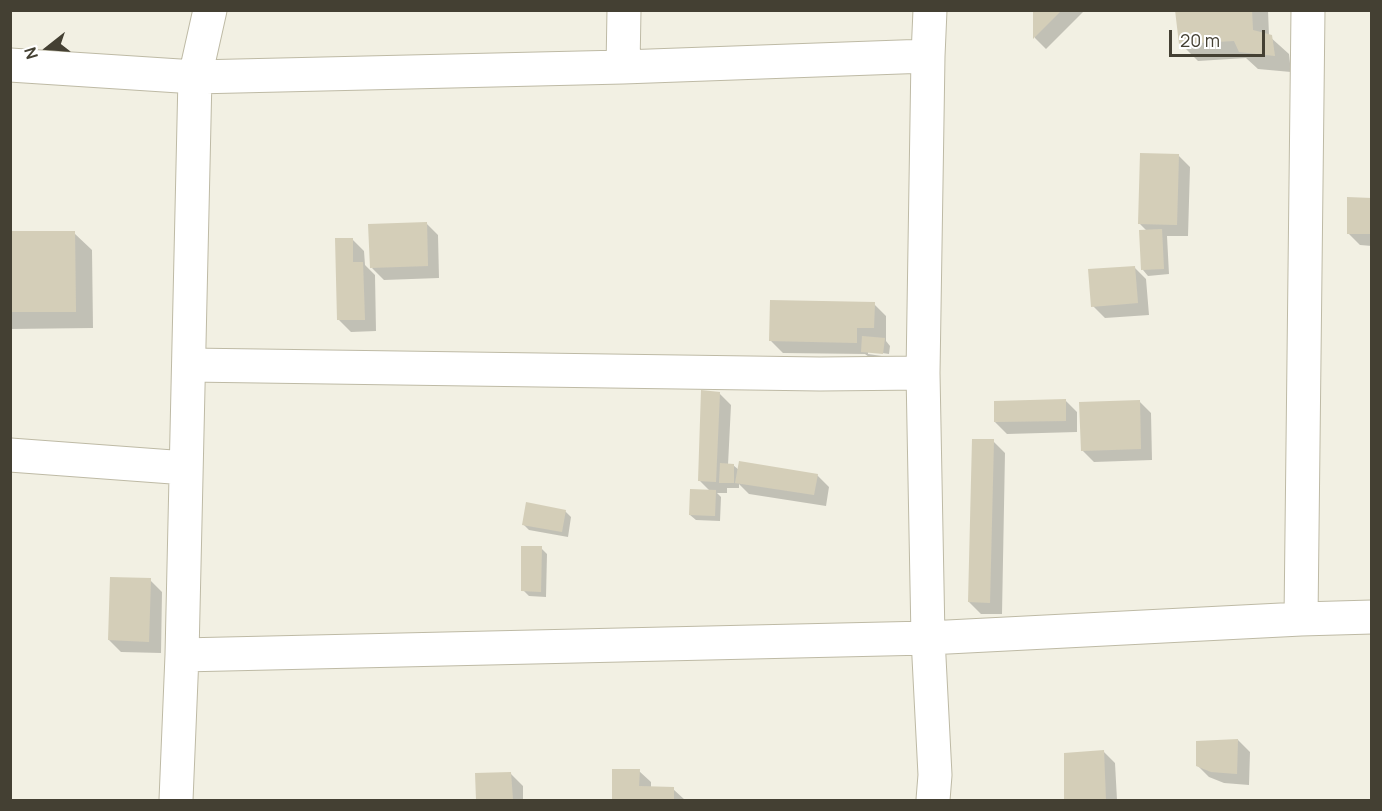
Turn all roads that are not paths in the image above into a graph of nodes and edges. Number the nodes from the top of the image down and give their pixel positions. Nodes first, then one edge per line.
1 (210, 10) edge
2 (624, 10) edge
3 (930, 10) edge
4 (1308, 10) edge
5 (928, 56) junction
6 (10, 65) edge
7 (622, 67) junction
8 (195, 77) junction
9 (189, 365) junction
10 (923, 373) junction
11 (10, 455) edge
12 (186, 468) junction
13 (1371, 617) edge
14 (1301, 619) junction
15 (928, 638) junction
16 (182, 655) junction
17 (176, 801) edge
18 (933, 801) edge

1 - 8 street
2 - 7 street
3 - 5 street
4 - 14 street
5 - 7 street
5 - 10 street
6 - 8 street
7 - 8 street
8 - 9 street
9 - 10 street
9 - 12 street
10 - 15 street
11 - 12 street
12 - 16 street
13 - 14 street
14 - 15 street
15 - 16 street
15 - 18 street
16 - 17 street

